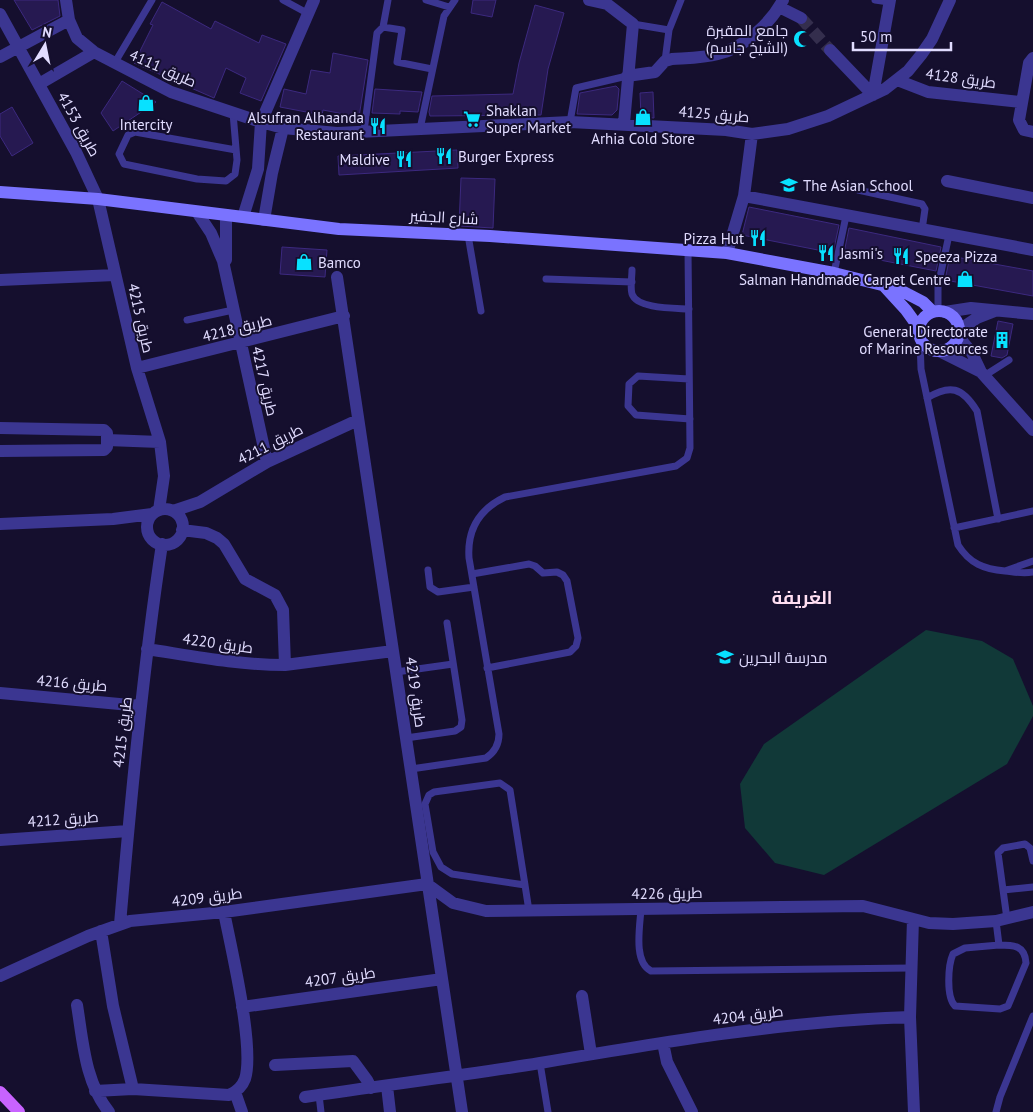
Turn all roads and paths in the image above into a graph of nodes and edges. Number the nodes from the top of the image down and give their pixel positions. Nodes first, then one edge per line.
1 (66, 0) edge
2 (152, 0) edge
3 (283, 0) edge
4 (314, 0) edge
5 (388, 0) edge
6 (426, 0) edge
7 (455, 0) edge
8 (589, 0) edge
9 (681, 0) edge
10 (875, 0) edge
11 (950, 0) edge
12 (889, 1) edge
13 (608, 2) edge
14 (781, 3) edge
15 (448, 7) junction
16 (306, 13) junction
17 (0, 14) edge
18 (800, 18) tunnel mouth
19 (69, 20) junction
20 (632, 24) junction
21 (383, 27) junction
22 (669, 30) junction
23 (19, 48) junction
24 (830, 50) tunnel mouth
25 (94, 52) junction
26 (0, 57) edge
27 (1033, 58) edge
28 (665, 61) junction
29 (114, 64) junction
30 (432, 69) junction
31 (627, 76) junction
32 (898, 80) junction
33 (39, 84) junction
34 (873, 95) junction
35 (1022, 102) junction
36 (234, 113) junction
37 (261, 122) junction
38 (570, 122) junction
39 (624, 123) junction
40 (283, 128) junction
41 (420, 129) junction
42 (364, 131) junction
43 (1033, 132) edge
44 (752, 134) junction
45 (236, 150) junction
46 (258, 169) junction
47 (272, 173) junction
48 (947, 182) dead end
49 (858, 190) dead end
50 (0, 192) edge
51 (744, 196) junction
52 (1033, 198) edge
53 (98, 199) junction
54 (197, 212) junction
55 (226, 215) junction
56 (846, 216) junction
57 (243, 217) junction
58 (264, 220) junction
59 (922, 230) junction
60 (468, 235) junction
61 (949, 235) junction
62 (688, 250) junction
63 (1033, 250) edge
64 (727, 253) junction
65 (632, 270) dead end
66 (834, 273) junction
67 (115, 275) junction
68 (227, 277) junction
69 (337, 277) dead end
70 (546, 279) dead end
71 (0, 280) edge
72 (632, 282) junction
73 (884, 286) junction
74 (689, 309) junction
75 (233, 310) junction
76 (481, 311) dead end
77 (998, 311) junction
78 (939, 312) junction
79 (1033, 314) edge
80 (344, 316) junction
81 (187, 320) dead end
82 (958, 333) junction
83 (919, 334) junction
84 (240, 344) junction
85 (941, 352) junction
86 (1009, 360) dead end
87 (137, 368) junction
88 (982, 374) junction
89 (690, 379) junction
90 (927, 398) junction
91 (1027, 418) edge
92 (690, 419) junction
93 (358, 420) junction
94 (0, 428) edge
95 (1033, 430) edge
96 (107, 440) junction
97 (160, 442) junction
98 (0, 451) edge
99 (266, 462) junction
100 (200, 502) junction
101 (173, 511) junction
102 (1033, 511) edge
103 (155, 512) junction
104 (113, 519) junction
105 (998, 519) junction
106 (0, 524) edge
107 (182, 527) junction
108 (954, 528) junction
109 (148, 533) junction
110 (162, 544) junction
111 (1033, 561) edge
112 (428, 570) dead end
113 (1004, 571) junction
114 (1033, 572) edge
115 (472, 574) junction
116 (474, 587) junction
117 (447, 623) dead end
118 (146, 649) junction
119 (393, 651) junction
120 (453, 664) junction
121 (286, 665) junction
122 (488, 668) junction
123 (396, 672) junction
124 (0, 693) edge
125 (141, 706) junction
126 (406, 738) junction
127 (410, 769) junction
128 (128, 830) junction
129 (0, 840) edge
130 (1033, 860) edge
131 (427, 884) junction
132 (525, 885) junction
133 (1033, 887) edge
134 (1003, 890) junction
135 (641, 909) junction
136 (529, 911) junction
137 (224, 912) junction
138 (1032, 913) edge
139 (913, 919) junction
140 (1002, 920) junction
141 (120, 924) junction
142 (101, 932) junction
143 (999, 945) junction
144 (911, 968) junction
145 (0, 976) edge
146 (442, 979) junction
147 (582, 996) dead end
148 (77, 1005) dead end
149 (242, 1007) junction
150 (1033, 1016) edge
151 (910, 1017) junction
152 (663, 1043) junction
153 (591, 1054) junction
154 (540, 1063) junction
155 (275, 1064) dead end
156 (457, 1076) junction
157 (387, 1086) junction
158 (371, 1088) junction
159 (133, 1089) junction
160 (95, 1091) junction
161 (0, 1092) edge
162 (235, 1092) junction
163 (319, 1095) junction
164 (305, 1097) dead end
165 (20, 1112) edge
166 (109, 1112) edge
167 (242, 1112) edge
168 (321, 1112) edge
169 (390, 1112) edge
170 (462, 1112) edge
171 (548, 1112) edge
172 (692, 1112) edge
173 (914, 1112) edge
174 (996, 1112) edge

1 - 19 street, طريق 4111
2 - 29 lane
3 - 16 lane
4 - 16 street
5 - 21 lane
6 - 15 lane
7 - 15 lane
8 - 13 street
9 - 22 lane
10 - 12 lane
11 - 32 street, طريق 4125
12 - 34 street
13 - 20 street
14 - 18 street
14 - 28 street
15 - 30 lane
16 - 37 street
17 - 23 street, طريق 4153
19 - 23 street
19 - 25 street, طريق 4111
20 - 22 lane
20 - 31 street
21 - 30 lane
21 - 42 lane
22 - 28 lane
23 - 26 street
23 - 33 street, طريق 4153
24 - 34 street
25 - 29 street, طريق 4111
25 - 33 street
27 - 35 street
28 - 31 street
29 - 36 street, طريق 4111
30 - 41 lane
31 - 38 lane
31 - 39 street
32 - 34 street, طريق 4125
32 - 35 street, طريق 4128
33 - 53 street, طريق 4153
34 - 44 street, طريق 4125
35 - 43 street
36 - 37 street, طريق 4111
36 - 45 lane
37 - 40 street, طريق 4111
37 - 46 street
38 - 39 street, طريق 4125
38 - 41 street, طريق 4125
39 - 44 street, طريق 4125
40 - 42 street, طريق 4125
40 - 47 street
41 - 42 street, طريق 4125
44 - 51 street
45 - 45 lane
46 - 47 street
46 - 57 street
47 - 58 street
48 - 52 street
49 - 59 lane
50 - 53 street, شارع الجفير
51 - 56 street
51 - 64 street
53 - 54 street, شارع الجفير
53 - 67 street, طريق 4215
54 - 55 street, شارع الجفير
54 - 68 street, طريق 4217
55 - 57 street, شارع الجفير
55 - 68 street, طريق 4217
56 - 59 street
56 - 66 lane
57 - 58 street, شارع الجفير
58 - 60 street, شارع الجفير
59 - 61 street
60 - 62 street, شارع الجفير
60 - 76 lane
61 - 63 street
61 - 78 lane
62 - 64 street, شارع الجفير
62 - 74 lane
64 - 66 street, شارع الجفير
65 - 72 lane
66 - 73 street, شارع الجفير
67 - 71 street
67 - 87 street, طريق 4215
68 - 75 street, طريق 4217
69 - 80 street, طريق 4219
70 - 72 lane
72 - 74 lane
73 - 78 street, شارع الجفير
73 - 83 street
74 - 89 lane
75 - 81 lane
75 - 84 street, طريق 4217
77 - 78 street
77 - 79 street
77 - 82 street
78 - 82 street
78 - 83 street
80 - 84 street, طريق 4218
80 - 93 street, طريق 4219
82 - 85 street
82 - 88 street
83 - 85 street
83 - 90 lane
84 - 87 street, طريق 4218
84 - 99 street, طريق 4217
85 - 88 street
86 - 88 lane
87 - 97 street, طريق 4215
88 - 91 street
89 - 92 lane
89 - 92 lane
90 - 105 lane
90 - 108 lane
91 - 95 street
92 - 115 lane
93 - 99 street, طريق 4211
93 - 119 street, طريق 4219
94 - 96 street
96 - 97 street
96 - 98 street
97 - 103 street, طريق 4215
99 - 100 street, طريق 4211
100 - 101 street, طريق 4211
100 - 107 street, طريق 4211
101 - 103 street
101 - 107 street
102 - 105 lane
103 - 104 street
103 - 109 street
104 - 106 street
104 - 109 street
105 - 108 lane
107 - 110 street
107 - 121 street
108 - 113 lane
109 - 110 street
110 - 118 street, طريق 4215
111 - 113 lane
112 - 116 lane
113 - 114 lane
115 - 116 lane
115 - 122 lane
116 - 122 lane
117 - 120 lane
118 - 121 street, طريق 4220
118 - 125 street, طريق 4215
119 - 121 street, طريق 4220
119 - 123 street, طريق 4219
120 - 123 lane
120 - 126 lane
122 - 127 lane
123 - 126 street, طريق 4219
124 - 125 street, طريق 4216
125 - 128 street, طريق 4215
126 - 127 street, طريق 4219
127 - 131 street, طريق 4219
128 - 129 street, طريق 4212
128 - 141 street, طريق 4215
130 - 134 lane
131 - 136 street, طريق 4226
131 - 137 street, طريق 4209
131 - 146 street, طريق 4219
132 - 132 lane
132 - 136 lane
133 - 134 lane
134 - 140 lane
135 - 136 street, طريق 4226
135 - 139 street, طريق 4226
135 - 144 lane
137 - 141 street, طريق 4209
137 - 149 street
138 - 140 street, طريق 4226
139 - 140 street, طريق 4226
139 - 144 street
140 - 143 lane
141 - 142 street, طريق 4209
142 - 145 street, طريق 4209
142 - 159 street
143 - 143 lane
144 - 151 street
146 - 149 street, طريق 4207
146 - 156 street, طريق 4219
147 - 153 street
148 - 160 street
149 - 162 street
150 - 174 lane
151 - 152 street, طريق 4204
151 - 173 street
152 - 153 street, طريق 4204
152 - 172 street
153 - 154 street, طريق 4204
154 - 156 street, طريق 4204
154 - 171 lane
155 - 158 street
156 - 157 street, طريق 4204
156 - 170 street, طريق 4219
157 - 158 street, طريق 4204
157 - 169 street
158 - 163 street, طريق 4204
159 - 160 street
159 - 162 street
160 - 166 street
161 - 165 main road
162 - 167 street
163 - 164 street, طريق 4204
163 - 168 lane

